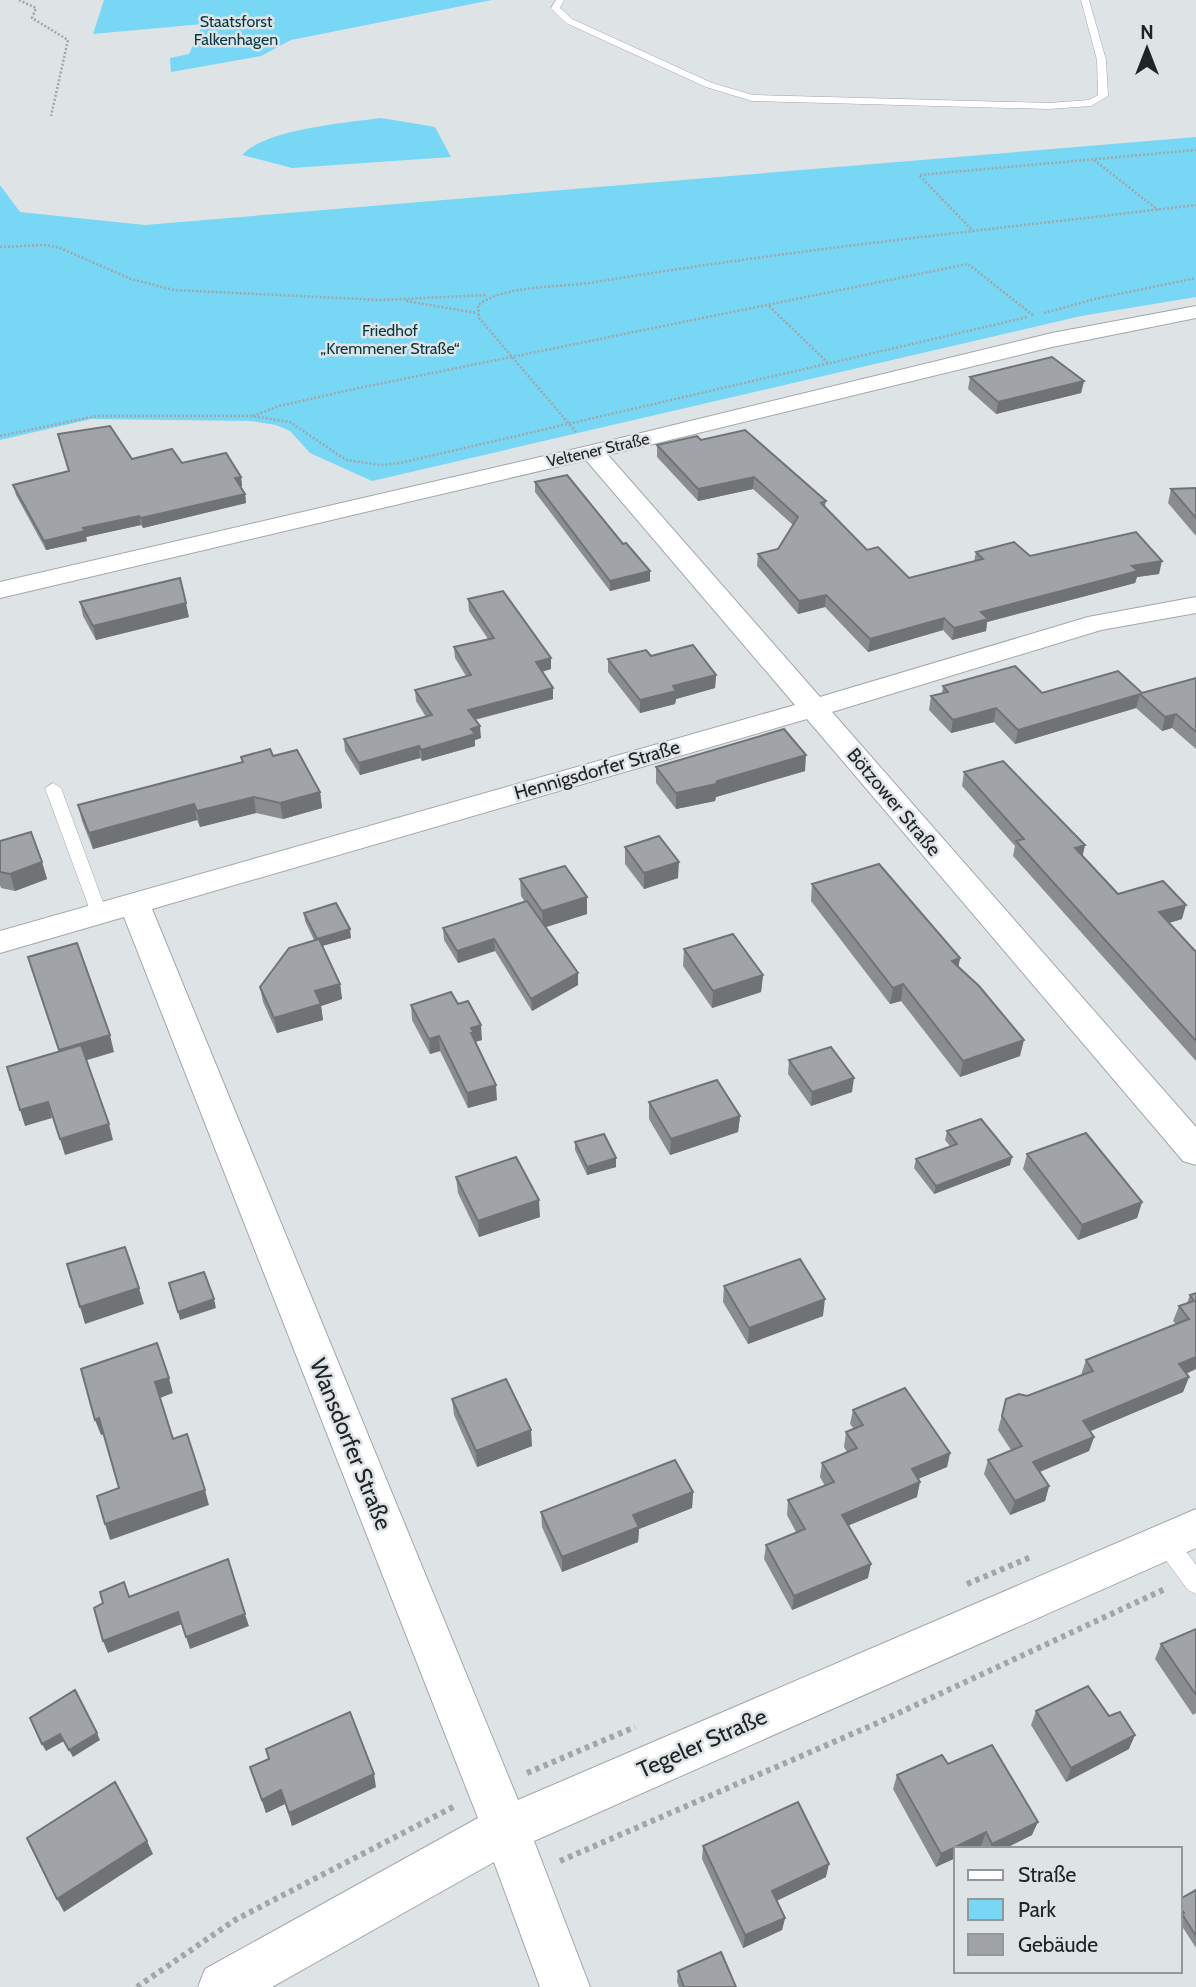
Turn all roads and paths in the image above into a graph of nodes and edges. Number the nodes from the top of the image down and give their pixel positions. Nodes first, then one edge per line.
1 (19, 0) edge
2 (560, 0) edge
3 (1085, 0) edge
4 (51, 116) dead end
5 (1196, 150) edge
6 (1093, 159) junction
7 (1196, 205) edge
8 (1158, 210) junction
9 (974, 232) junction
10 (0, 247) edge
11 (1196, 278) edge
12 (492, 295) junction
13 (396, 299) junction
14 (768, 306) junction
15 (1196, 312) edge
16 (477, 313) junction
17 (1034, 316) junction
18 (513, 357) junction
19 (828, 363) junction
20 (253, 416) junction
21 (570, 424) junction
22 (0, 436) edge
23 (592, 452) junction
24 (0, 590) edge
25 (1196, 605) edge
26 (816, 708) junction
27 (53, 788) dead end
28 (116, 908) junction
29 (0, 942) edge
30 (1196, 1151) edge
31 (1181, 1534) edge
32 (1194, 1580) edge
33 (498, 1808) junction
34 (524, 1877) junction
35 (137, 1987) edge
36 (223, 1987) edge
37 (565, 1987) edge

1 - 4 path
2 - 3 lane
5 - 6 path
6 - 8 path
6 - 9 path
7 - 8 path
8 - 9 path
9 - 12 path
10 - 13 path
11 - 17 path
12 - 13 path
12 - 16 path
13 - 16 path
14 - 17 path
14 - 18 path
14 - 19 path
15 - 23 street, Veltener Straße
16 - 18 path
17 - 19 path
18 - 20 path
18 - 21 path
19 - 21 path
20 - 21 path
20 - 22 path
23 - 24 street, Veltener Straße
23 - 26 street, Bötzower Straße
25 - 26 street, Hennigsdorfer Straße
26 - 28 street, Hennigsdorfer Straße
26 - 30 street, Bötzower Straße
27 - 28 lane
28 - 29 street, Hennigsdorfer Straße
28 - 33 street, Wansdorfer Straße
31 - 32 lane
31 - 33 street, Tegeler Straße
32 - 34 path
33 - 34 street, Wansdorfer Straße
33 - 35 path
33 - 36 street, Tegeler Straße
34 - 37 street, Wansdorfer Straße

